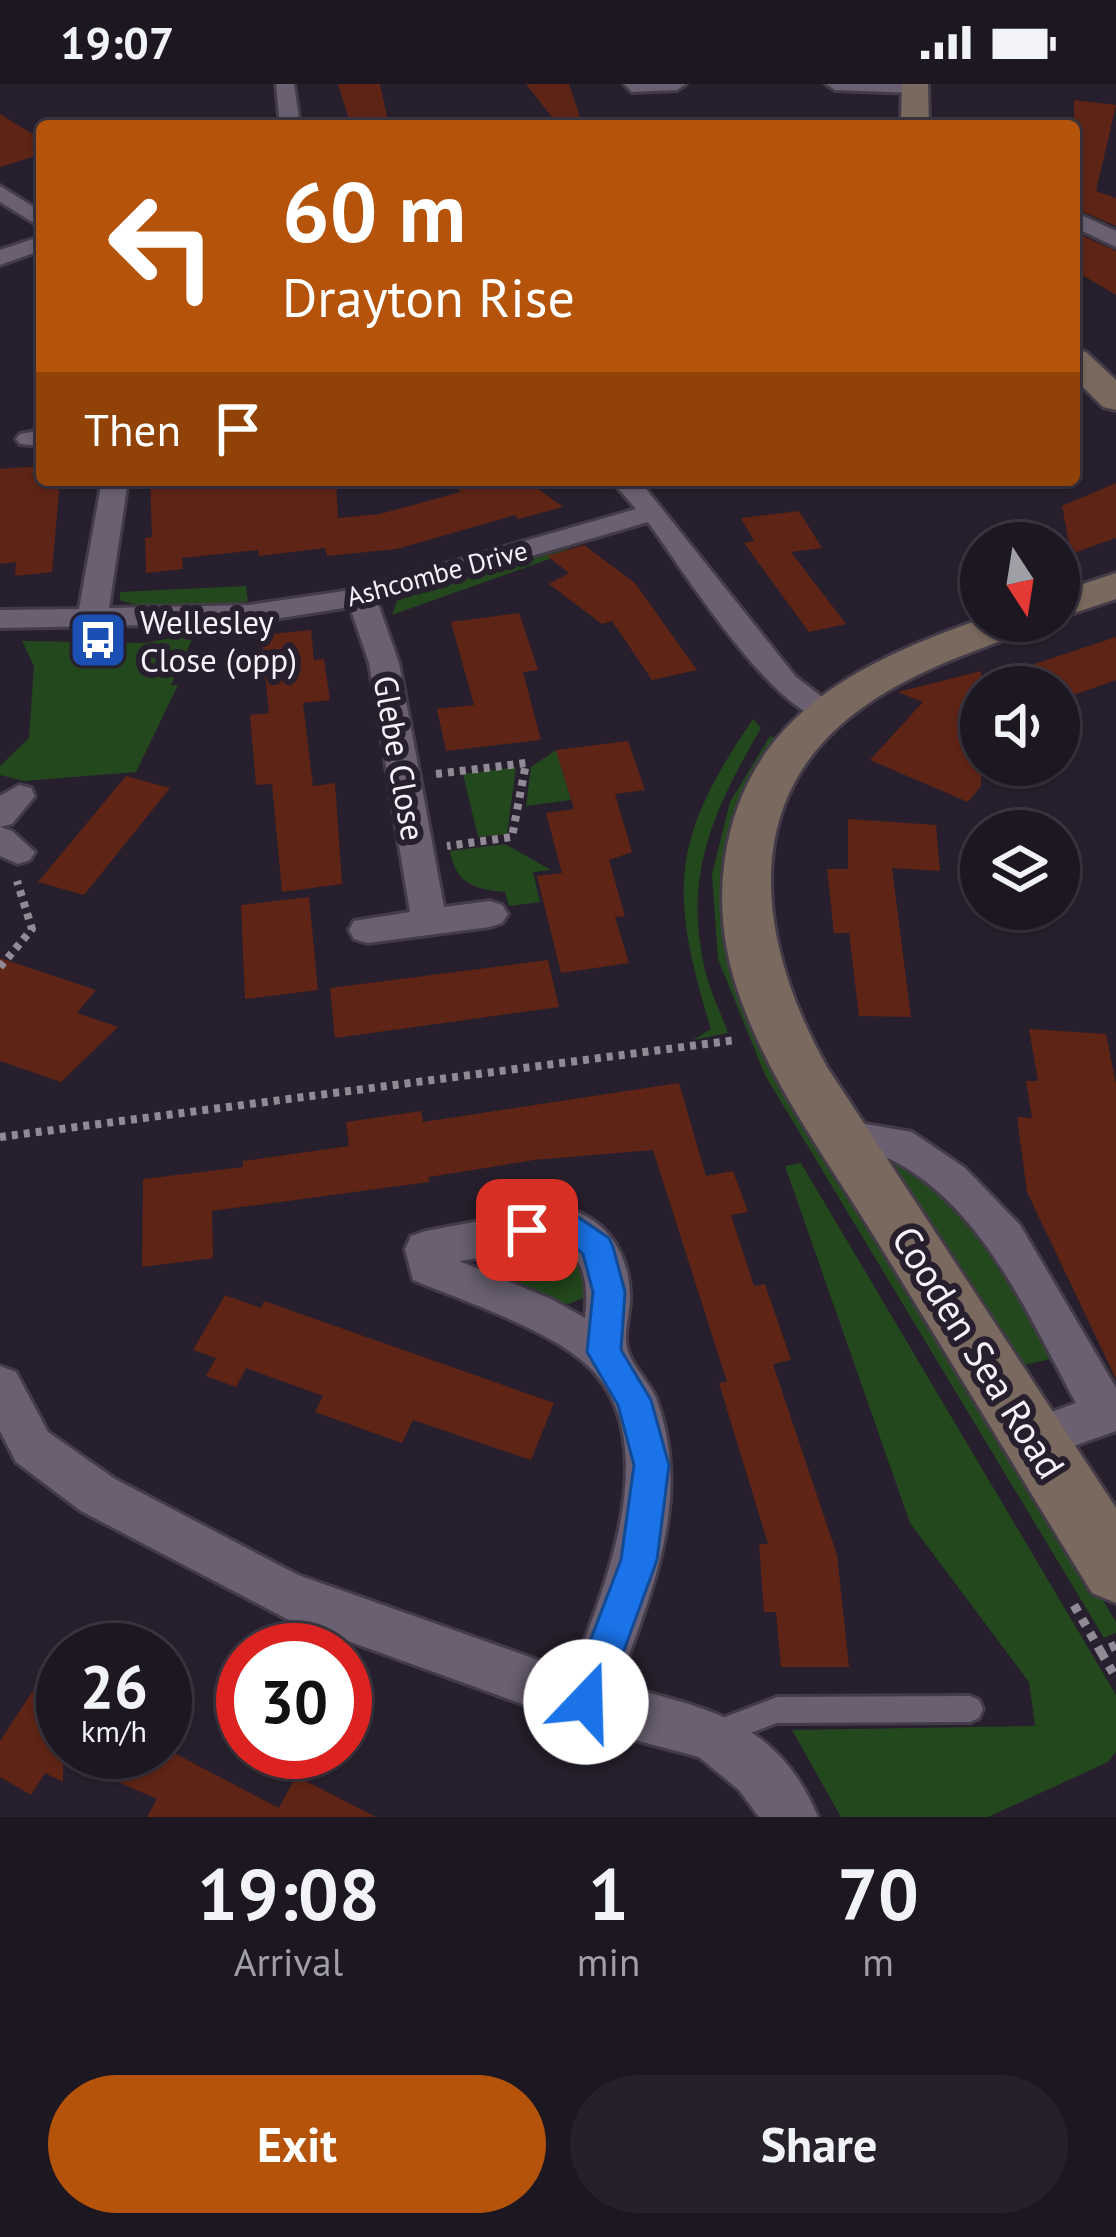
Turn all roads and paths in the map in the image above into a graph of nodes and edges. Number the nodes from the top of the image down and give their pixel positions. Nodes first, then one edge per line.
1 (285, 84) edge
2 (677, 84) edge
3 (835, 84) edge
4 (915, 86) edge
5 (630, 92) edge
6 (289, 120) edge
7 (915, 120) edge
8 (0, 192) edge
9 (36, 218) edge
10 (1080, 222) edge
11 (36, 245) edge
12 (1114, 248) edge
13 (0, 258) edge
14 (1080, 365) edge
15 (1116, 399) edge
16 (114, 486) edge
17 (630, 486) edge
18 (654, 512) junction
19 (1116, 585) edge
20 (361, 597) junction
21 (1080, 598) edge
22 (0, 619) edge
23 (92, 620) junction
24 (960, 641) edge
25 (827, 713) junction
26 (404, 777) junction
27 (9, 845) edge
28 (417, 849) junction
29 (490, 914) dead end
30 (429, 922) junction
31 (367, 930) dead end
32 (0, 967) edge
33 (738, 1040) dead end
34 (842, 1136) junction
35 (0, 1137) edge
36 (604, 1352) dead end
37 (0, 1386) edge
38 (1111, 1411) edge
39 (1034, 1438) junction
40 (1116, 1569) edge
41 (1101, 1652) dead end
42 (1116, 1678) edge
43 (586, 1702) junction
44 (970, 1709) dead end
45 (712, 1735) junction
46 (791, 1817) edge

1 - 6 street
2 - 5 street
3 - 4 street
4 - 7 main road
8 - 9 street
10 - 12 street
11 - 13 street
14 - 15 main road
16 - 23 street
17 - 18 street
18 - 20 street, Ashcombe Drive
18 - 25 street
19 - 21 main road
20 - 23 street, Ashcombe Drive
20 - 26 street, Glebe Close
22 - 23 street, Ashcombe Drive
24 - 25 main road, Cooden Sea Road
25 - 34 main road, Cooden Sea Road
26 - 28 street, Glebe Close
26 - 28 path
27 - 32 path
28 - 30 street, Glebe Close
29 - 30 street
30 - 31 street
33 - 35 path
34 - 38 street, Cooden Sea Road
34 - 39 main road, Cooden Sea Road
36 - 43 street
37 - 43 street
38 - 39 street
39 - 40 main road, Cooden Sea Road
41 - 42 path
43 - 45 street
44 - 45 lane
45 - 46 street

